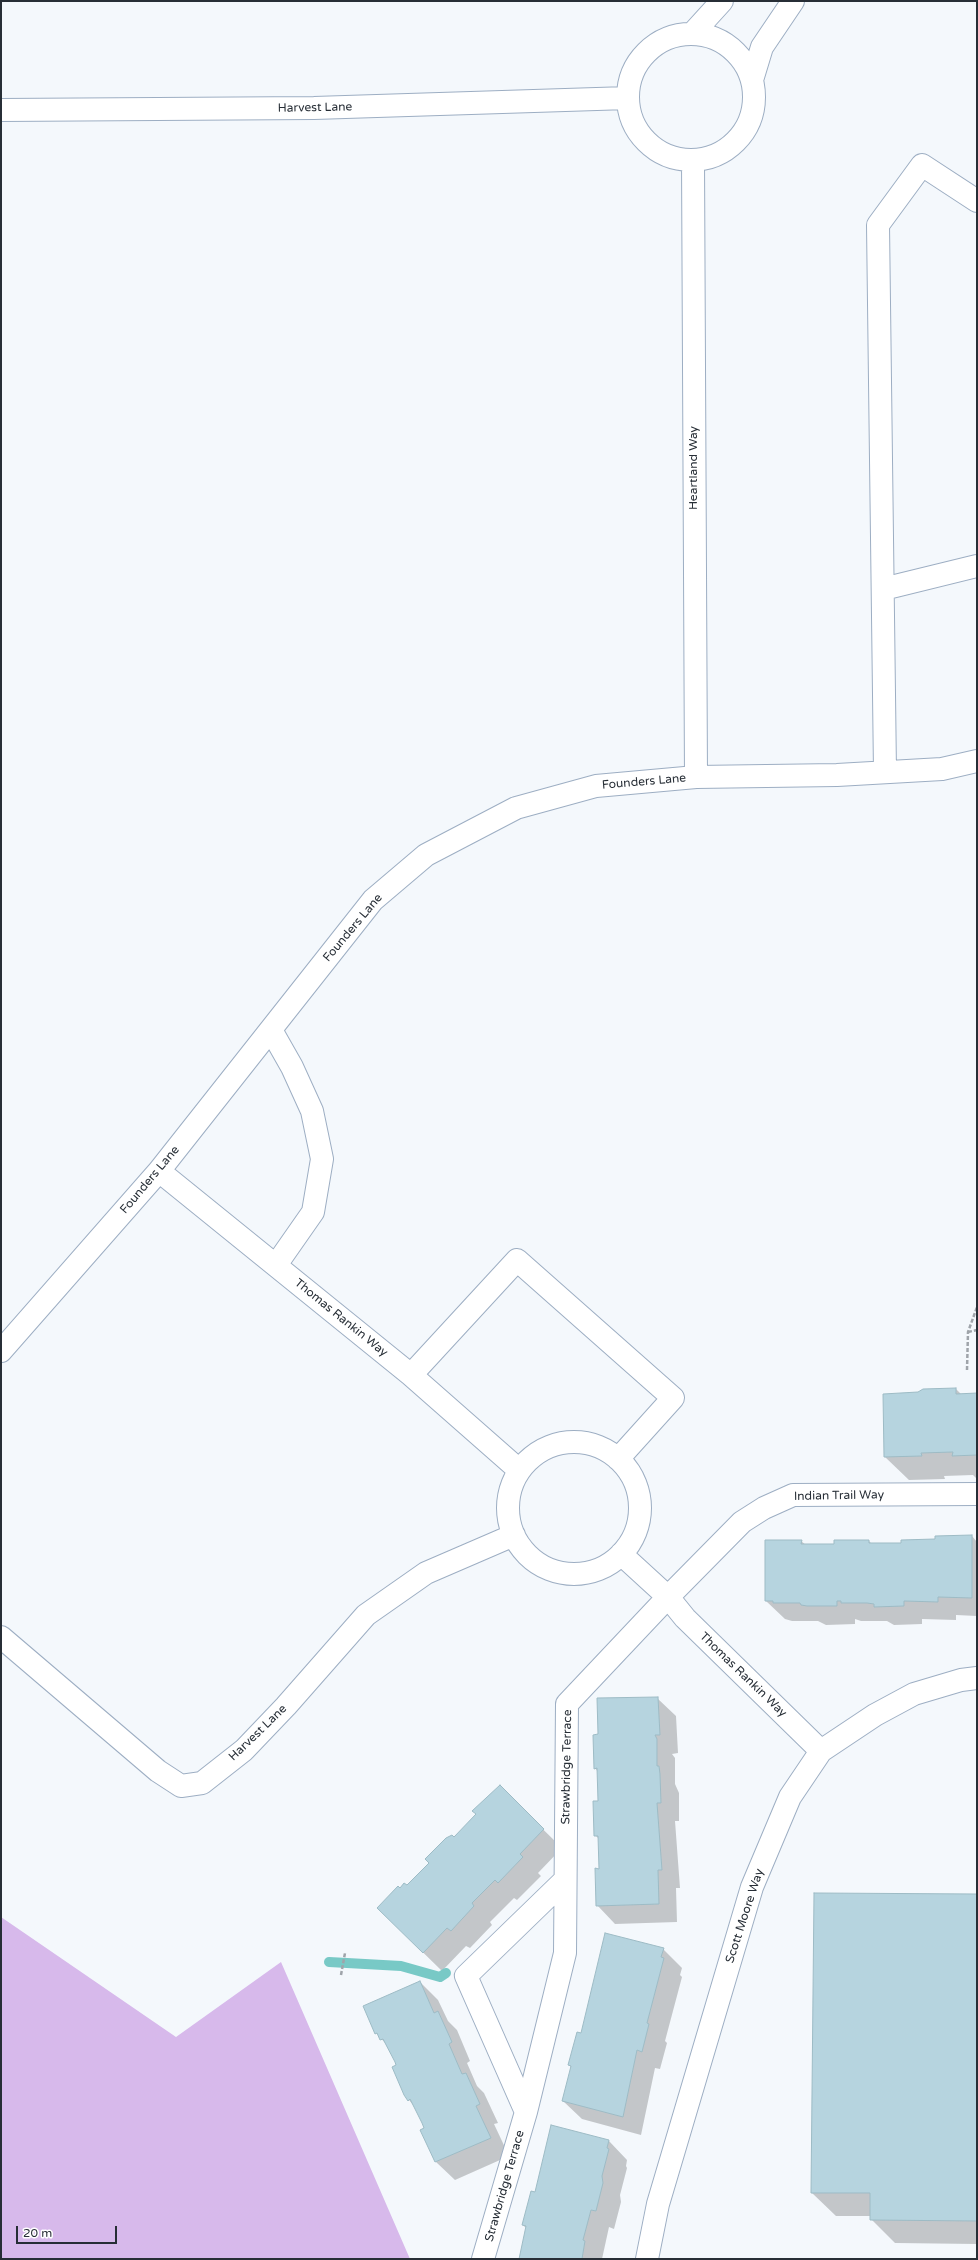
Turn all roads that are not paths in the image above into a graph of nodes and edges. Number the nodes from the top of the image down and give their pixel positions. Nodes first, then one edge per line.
1 (722, 1) edge
2 (793, 1) edge
3 (692, 34) junction
4 (752, 80) junction
5 (628, 98) junction
6 (1, 110) edge
7 (693, 160) junction
8 (977, 201) edge
9 (977, 566) edge
10 (883, 589) junction
11 (977, 761) edge
12 (885, 772) junction
13 (696, 777) junction
14 (271, 1030) junction
15 (159, 1171) junction
16 (276, 1265) junction
17 (1, 1351) edge
18 (412, 1375) junction
19 (618, 1459) junction
20 (519, 1470) junction
21 (977, 1494) edge
22 (514, 1535) junction
23 (621, 1554) junction
24 (668, 1597) junction
25 (1, 1637) edge
26 (977, 1678) edge
27 (821, 1751) junction
28 (565, 1880) junction
29 (526, 2112) junction
30 (483, 2259) edge
31 (647, 2259) edge

1 - 3 street
2 - 4 street
3 - 4 street
3 - 5 street
4 - 7 street
5 - 6 street, Harvest Lane
5 - 7 street
7 - 13 street, Heartland Way
8 - 10 street
9 - 10 street
10 - 12 street
11 - 12 street, Founders Lane
12 - 13 street, Founders Lane
13 - 14 street, Founders Lane
14 - 15 street, Founders Lane
14 - 16 street
15 - 16 street, Thomas Rankin Way
15 - 17 street, Founders Lane
16 - 18 street, Thomas Rankin Way
18 - 19 street
18 - 20 street, Thomas Rankin Way
19 - 20 street
19 - 23 street
20 - 22 street
21 - 24 street, Indian Trail Way
22 - 23 street
22 - 25 street, Harvest Lane
23 - 24 street, Thomas Rankin Way
24 - 27 street, Thomas Rankin Way
24 - 28 street, Strawbridge Terrace
26 - 27 street, Scott Moore Way
27 - 31 street, Scott Moore Way
28 - 29 street, Strawbridge Terrace
28 - 29 street
29 - 30 street, Strawbridge Terrace

